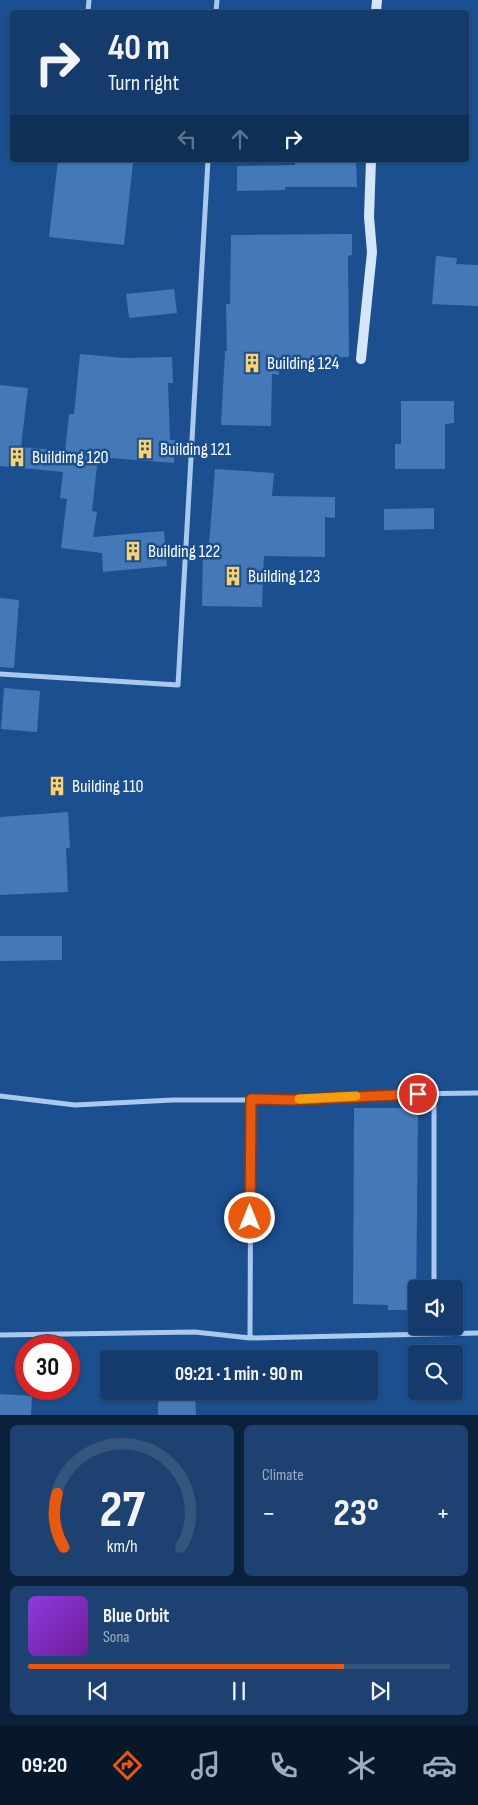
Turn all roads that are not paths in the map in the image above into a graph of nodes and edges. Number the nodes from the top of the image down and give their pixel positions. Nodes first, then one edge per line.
1 (208, 162) edge
2 (371, 162) edge
3 (361, 359) dead end
4 (0, 674) edge
5 (478, 1093) edge
6 (434, 1094) junction
7 (0, 1096) edge
8 (251, 1099) junction
9 (434, 1280) edge
10 (463, 1333) edge
11 (478, 1333) edge
12 (408, 1335) edge
13 (0, 1336) edge
14 (250, 1338) junction

1 - 4 street
2 - 3 street
5 - 6 street
6 - 8 street
6 - 9 street
7 - 8 street
8 - 14 street
10 - 11 street
12 - 14 street
13 - 14 street

